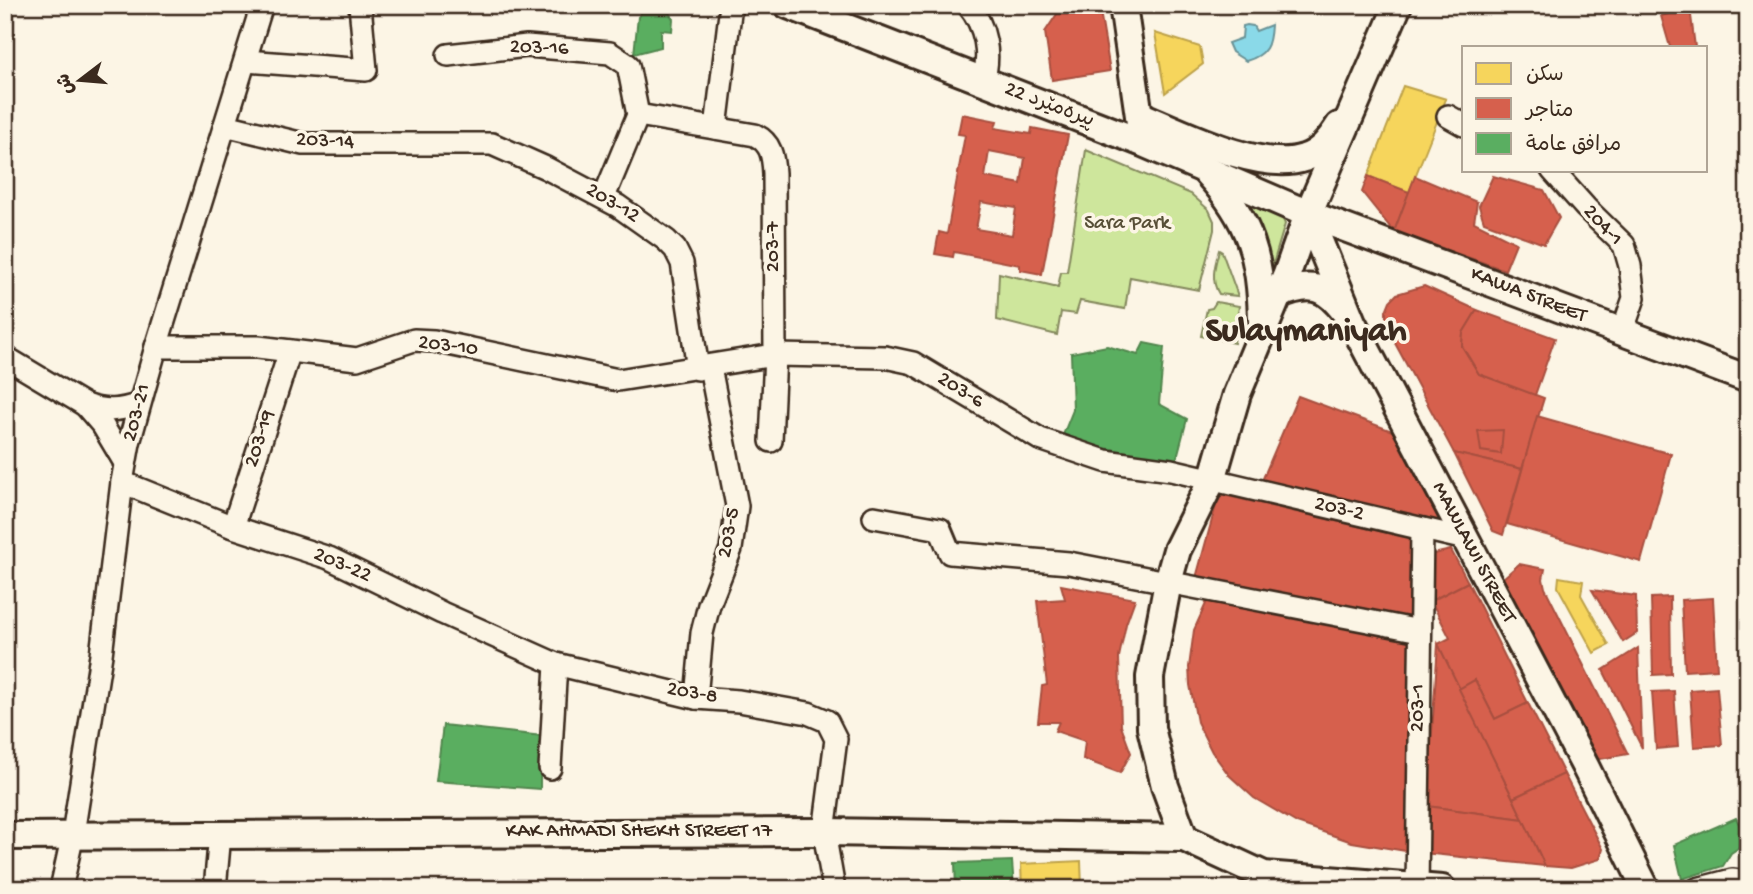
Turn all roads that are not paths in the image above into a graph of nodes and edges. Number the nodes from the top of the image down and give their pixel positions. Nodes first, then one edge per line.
1 (262, 5) edge
2 (360, 5) edge
3 (731, 5) edge
4 (788, 5) edge
5 (968, 5) edge
6 (1123, 5) edge
7 (1398, 5) edge
8 (448, 55) dead end
9 (246, 61) junction
10 (1366, 79) junction
11 (983, 81) junction
12 (638, 115) junction
13 (1139, 115) junction
14 (225, 125) junction
15 (716, 128) junction
16 (1143, 142) junction
17 (426, 143) joint
18 (1202, 167) junction
19 (1554, 172) edge
20 (604, 197) junction
21 (1308, 214) junction
22 (1278, 295) junction
23 (1352, 322) junction
24 (1262, 331) junction
25 (1622, 332) junction
26 (156, 347) junction
27 (290, 351) junction
28 (775, 355) junction
29 (5, 357) edge
30 (704, 368) junction
31 (1748, 379) edge
32 (139, 404) junction
33 (85, 405) junction
34 (771, 441) dead end
35 (123, 472) junction
36 (1212, 480) junction
37 (874, 517) dead end
38 (233, 527) junction
39 (1422, 529) junction
40 (1466, 539) junction
41 (1168, 582) junction
42 (1420, 631) junction
43 (556, 664) junction
44 (696, 698) junction
45 (550, 768) dead end
46 (824, 832) junction
47 (73, 834) junction
48 (220, 834) junction
49 (5, 836) edge
50 (1184, 838) junction
51 (1263, 882) edge
52 (1748, 883) edge
53 (1430, 888) edge
54 (61, 889) edge
55 (215, 889) edge
56 (834, 889) edge
57 (1646, 889) edge
58 (1697, 889) edge

1 - 9 street, 203-21
2 - 9 street
3 - 15 street
4 - 11 main road, 22 پیرەمێرد
5 - 11 street
6 - 13 main road
7 - 10 main road
8 - 12 street, 203-16
9 - 14 street, 203-21
10 - 13 main road
10 - 21 main road
11 - 16 main road, 22 پیرەمێرد
12 - 15 street
12 - 20 street
13 - 16 main road
14 - 17 street, 203-14
14 - 26 street, 203-21
15 - 28 street, 203-7
16 - 18 main road, 22 پیرەمێرد
17 - 20 street, 203-12
18 - 21 main road, 22 پیرەمێرد
18 - 24 main road
19 - 25 street, 204-1
20 - 30 street, 203-12
21 - 22 main road
21 - 23 main road, MAWLAWI STREET
21 - 25 main road, KAWA STREET
22 - 23 main road
22 - 24 main road
23 - 40 main road, MAWLAWI STREET
24 - 36 main road
25 - 31 main road, KAWA STREET
26 - 27 street, 203-10
26 - 32 street, 203-21
27 - 30 street, 203-10
27 - 38 street, 203-19
28 - 30 street, 203-6
28 - 34 street, 203-7
28 - 36 street, 203-6
29 - 33 street
30 - 44 street, 203-5
32 - 33 street
32 - 35 street, 203-21
33 - 35 street
35 - 38 street, 203-22
35 - 47 street, 203-21
36 - 39 street, 203-2
36 - 41 main road
37 - 41 street
38 - 43 street, 203-22
39 - 40 street, 203-2
39 - 42 street, 203-1
40 - 57 main road, MAWLAWI STREET
41 - 42 street
41 - 50 main road
42 - 53 street, 203-1
43 - 44 street, 203-8
43 - 45 street
44 - 46 street, 203-8
46 - 48 main road, KAK AHMADI SHEKH STREET 17
46 - 50 main road, KAK AHMADI SHEKH STREET 17
46 - 56 street
47 - 48 main road, KAK AHMADI SHEKH STREET 17
47 - 49 main road, KAK AHMADI SHEKH STREET 17
47 - 54 street, 203-21
48 - 55 street
50 - 51 main road, KAK AHMADI SHEKH STREET 17
51 - 53 main road
52 - 58 street

